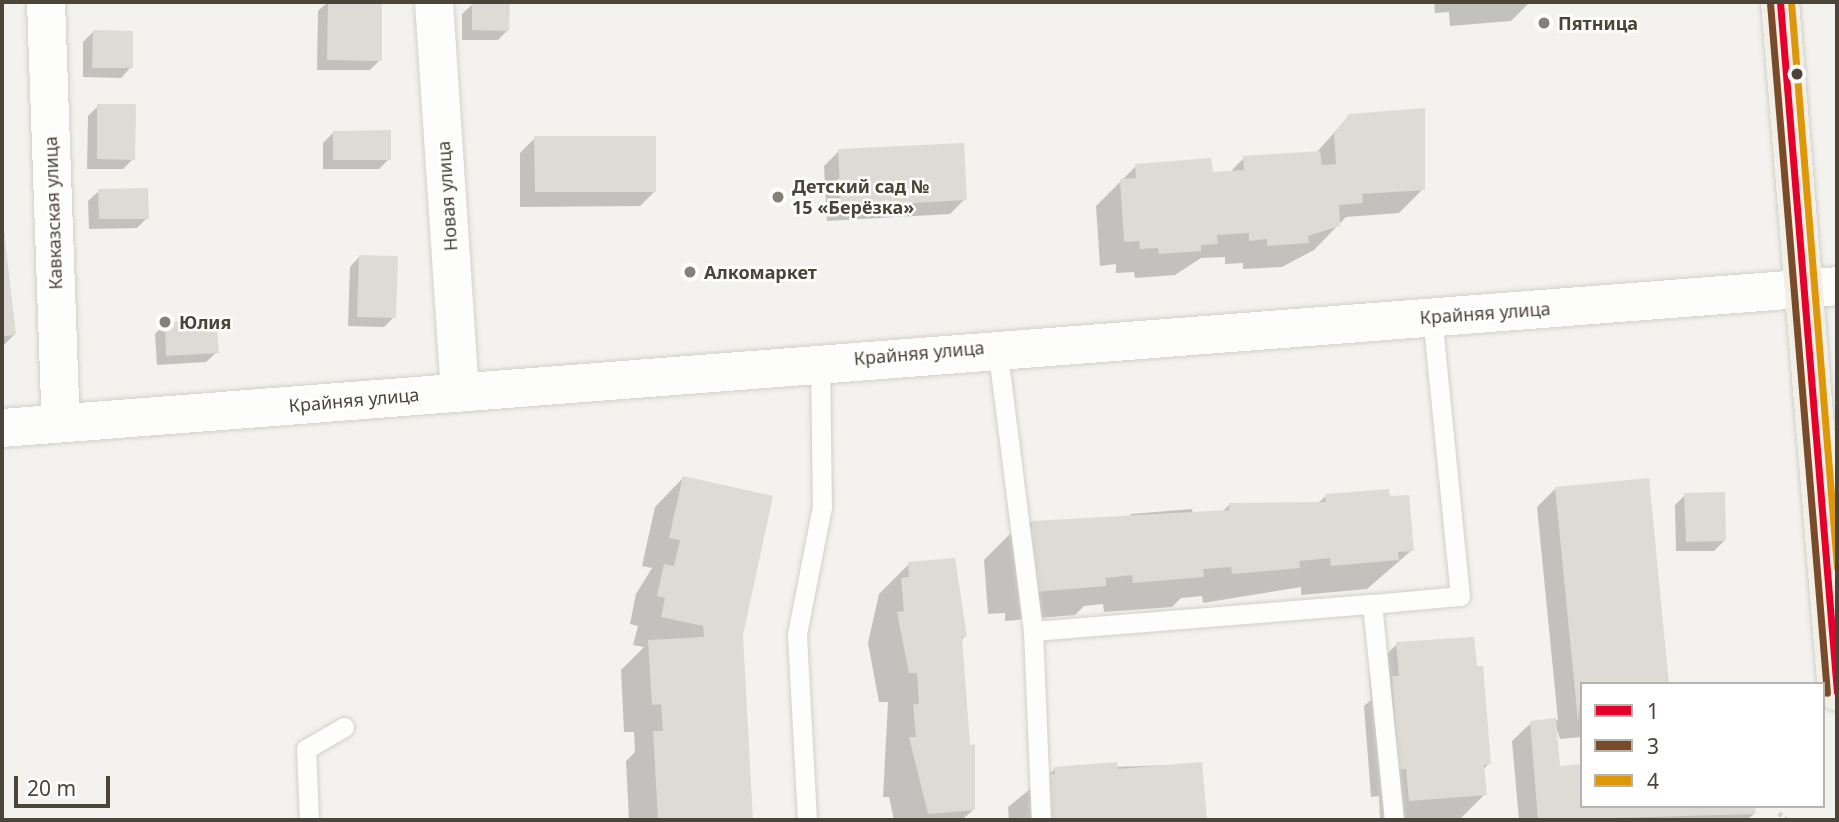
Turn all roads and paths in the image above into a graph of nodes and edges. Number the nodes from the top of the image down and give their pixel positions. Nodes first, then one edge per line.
1 (46, 2) edge
2 (434, 2) edge
3 (1780, 2) edge
4 (1821, 287) edge
5 (1432, 317) junction
6 (998, 346) junction
7 (820, 362) junction
8 (460, 391) junction
9 (61, 424) junction
10 (2, 428) edge
11 (1833, 600) edge
12 (1372, 604) junction
13 (1033, 631) junction
14 (1837, 692) edge
15 (344, 727) dead end
16 (1779, 813) dead end
17 (309, 820) edge
18 (807, 820) edge
19 (1041, 820) edge
20 (1394, 820) edge
21 (1787, 820) edge

1 - 9 street, Кавказская улица
2 - 8 street, Новая улица
3 - 4 main road
4 - 5 street, Крайняя улица
4 - 11 main road
5 - 6 street, Крайняя улица
5 - 12 lane
6 - 7 street, Крайняя улица
6 - 13 lane
7 - 8 street, Крайняя улица
7 - 18 lane
8 - 9 street, Крайняя улица
9 - 10 street, Крайняя улица
11 - 14 main road
12 - 13 lane
12 - 20 lane
13 - 19 lane
15 - 17 lane
16 - 21 path

